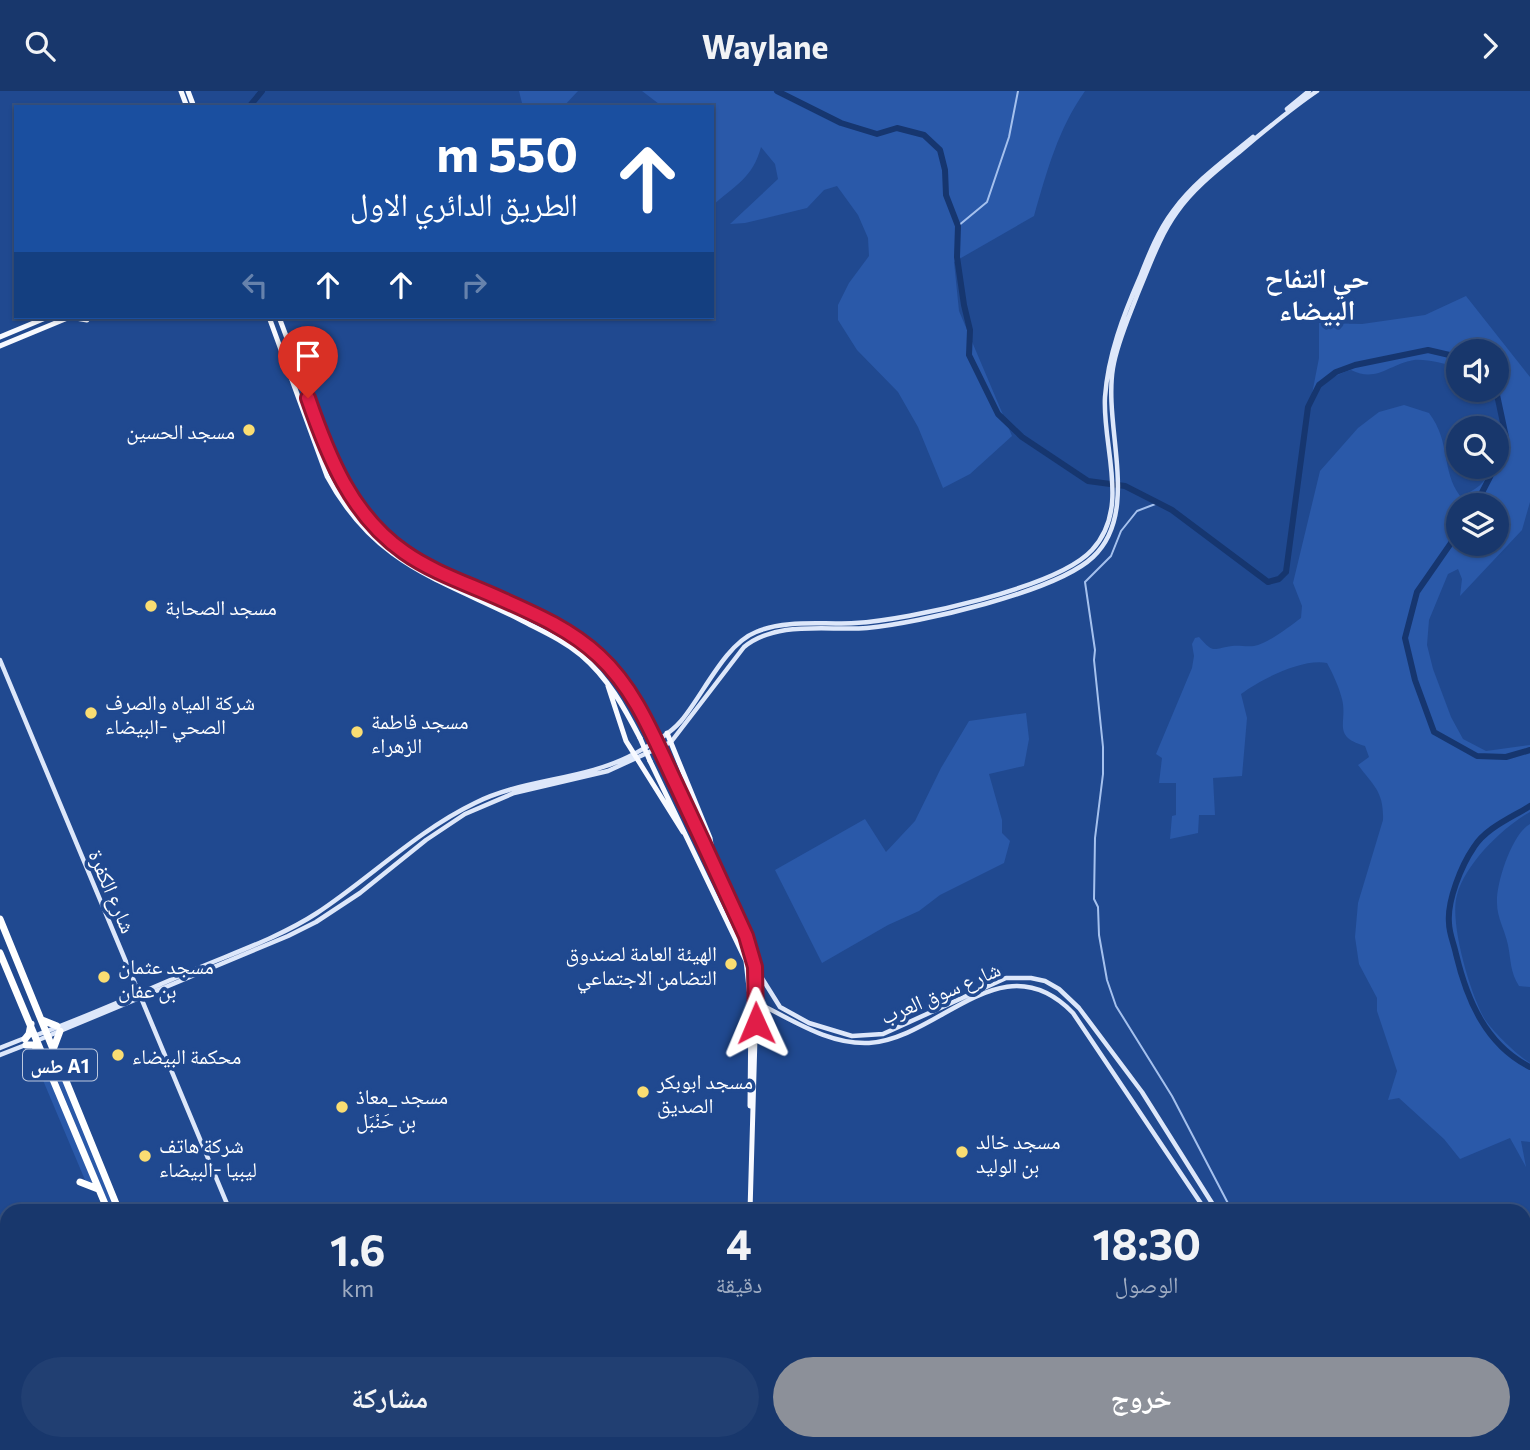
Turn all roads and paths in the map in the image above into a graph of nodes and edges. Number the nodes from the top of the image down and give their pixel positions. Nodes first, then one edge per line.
1 (1309, 91) edge
2 (1317, 91) edge
3 (43, 319) edge
4 (65, 319) edge
5 (270, 319) edge
6 (280, 319) edge
7 (0, 337) edge
8 (0, 346) edge
9 (323, 438) junction
10 (313, 441) junction
11 (1114, 477) junction
12 (348, 493) junction
13 (340, 499) junction
14 (977, 603) junction
15 (0, 660) edge
16 (607, 683) junction
17 (667, 733) junction
18 (671, 742) junction
19 (636, 756) junction
20 (532, 786) junction
21 (690, 842) junction
22 (710, 858) junction
23 (722, 882) junction
24 (712, 887) junction
25 (0, 919) edge
26 (1, 958) edge
27 (755, 967) junction
28 (140, 995) junction
29 (751, 996) junction
30 (756, 1003) junction
31 (42, 1020) junction
32 (31, 1024) junction
33 (59, 1029) junction
34 (47, 1033) junction
35 (37, 1038) junction
36 (25, 1042) junction
37 (0, 1048) edge
38 (54, 1048) junction
39 (43, 1053) junction
40 (0, 1055) edge
41 (80, 1182) dead end
42 (98, 1189) junction
43 (105, 1204) edge
44 (116, 1204) edge
45 (227, 1204) edge
46 (748, 1204) edge
47 (748, 1204) edge
48 (1201, 1204) edge
49 (1213, 1204) edge

1 - 11 main road
2 - 11 main road
3 - 7 main road
4 - 8 main road
5 - 10 main road
6 - 9 main road
9 - 10 main road
9 - 12 main road
10 - 13 main road
11 - 14 main road
12 - 13 main road
12 - 22 main road, bridge
13 - 16 main road
14 - 17 main road
14 - 18 main road
15 - 28 main road, شارع الكفرة
16 - 19 main road
16 - 21 main road, bridge
17 - 18 main road
17 - 19 main road
18 - 19 main road
18 - 22 main road
19 - 20 main road
19 - 21 main road
20 - 28 main road
20 - 28 main road
21 - 24 main road
22 - 23 main road
23 - 24 main road
23 - 27 main road
24 - 29 main road
25 - 31 highway, طس A1
26 - 32 highway, طس A1
27 - 30 main road
27 - 49 main road, شارع سوق العرب
28 - 33 main road
28 - 45 main road, شارع الكفرة
29 - 30 main road
29 - 46 main road
30 - 47 main road
30 - 48 main road
31 - 33 highway
31 - 34 highway, طس A1
32 - 35 highway, طس A1
32 - 36 highway
33 - 34 main road
33 - 38 highway
34 - 35 main road
34 - 38 highway, طس A1
35 - 36 main road
35 - 39 highway, طس A1
36 - 37 main road
36 - 39 highway
36 - 40 main road
38 - 44 highway, طس A1
39 - 42 highway, طس A1
41 - 42 highway
42 - 43 highway, طس A1

